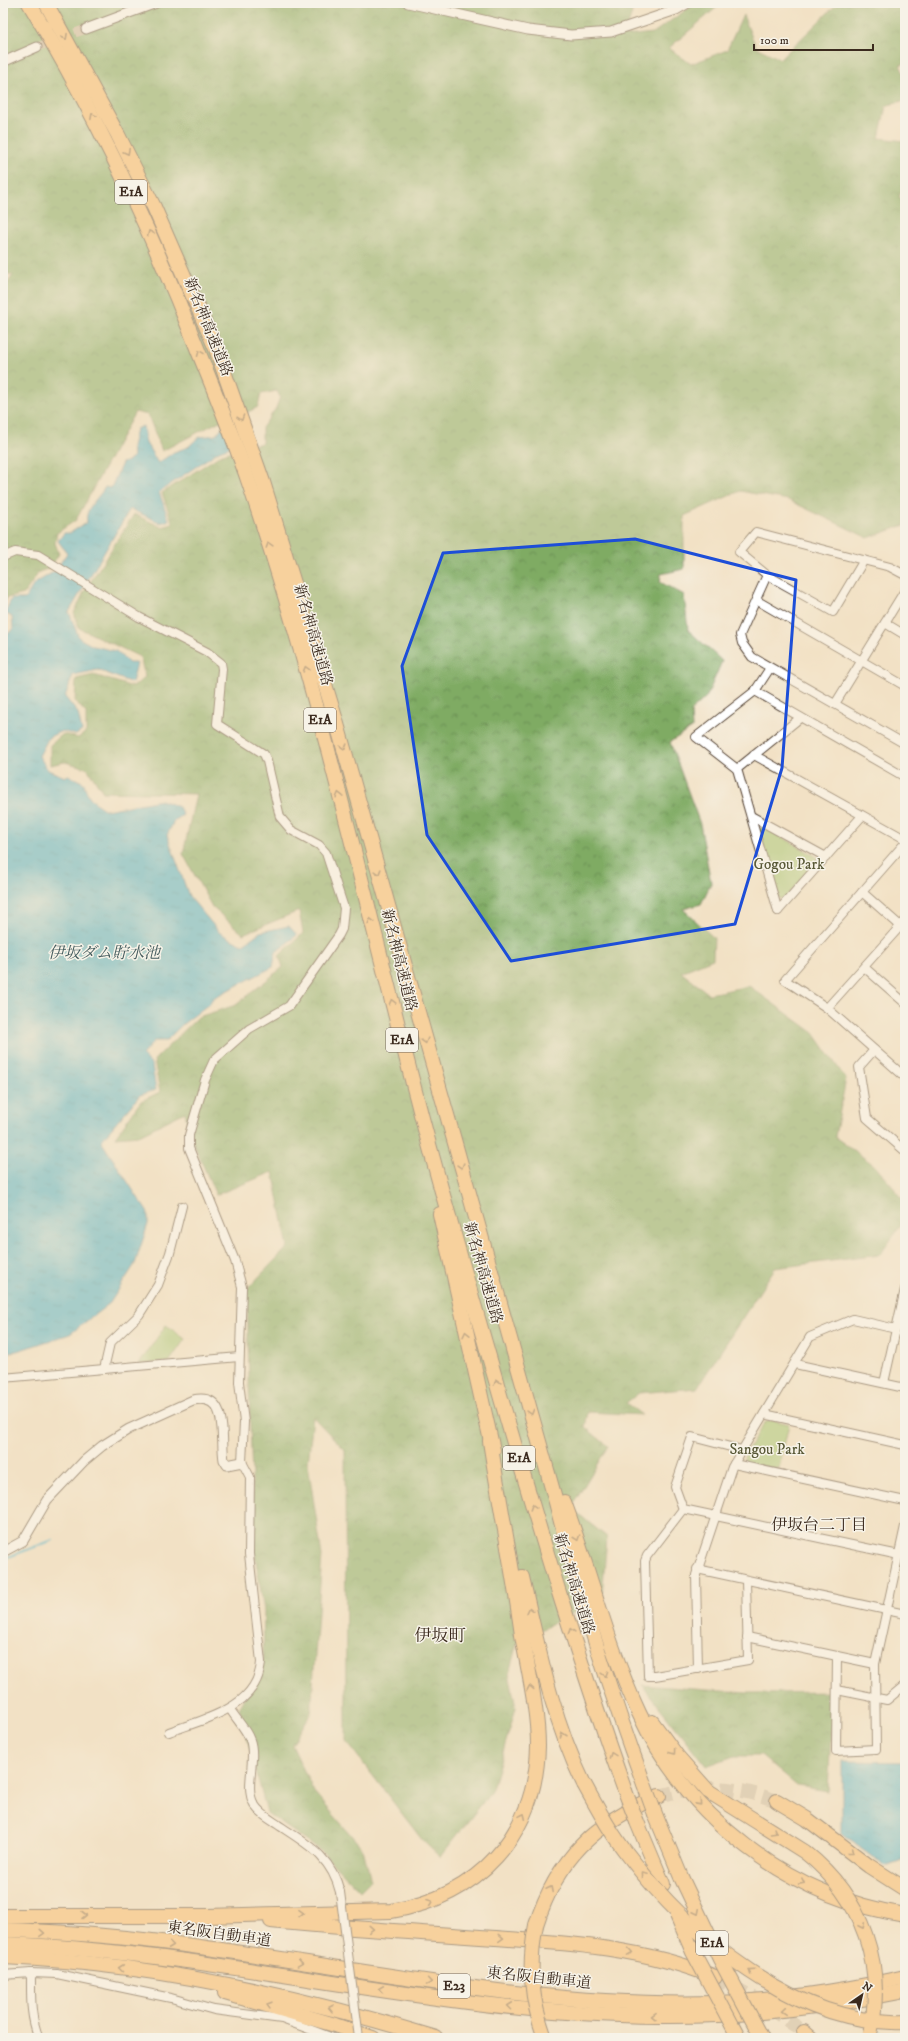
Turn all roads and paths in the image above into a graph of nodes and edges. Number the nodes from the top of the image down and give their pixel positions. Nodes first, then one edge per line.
1 (29, 3) edge
2 (46, 3) edge
3 (156, 3) edge
4 (408, 3) edge
5 (688, 3) edge
6 (86, 29) tunnel mouth
7 (36, 48) tunnel mouth
8 (3, 62) edge
9 (256, 483) junction
10 (3, 557) edge
11 (864, 560) junction
12 (767, 575) junction
13 (905, 576) edge
14 (905, 590) edge
15 (756, 600) junction
16 (885, 623) junction
17 (905, 635) edge
18 (862, 661) junction
19 (770, 668) junction
20 (905, 686) edge
21 (755, 691) junction
22 (835, 704) junction
23 (800, 718) junction
24 (905, 744) edge
25 (754, 755) junction
26 (737, 769) junction
27 (905, 777) edge
28 (751, 816) junction
29 (862, 816) junction
30 (905, 839) edge
31 (905, 843) edge
32 (826, 857) junction
33 (862, 892) junction
34 (903, 926) edge
35 (864, 967) junction
36 (905, 1003) edge
37 (827, 1008) junction
38 (874, 1050) junction
39 (905, 1077) edge
40 (423, 1122) junction
41 (905, 1151) edge
42 (182, 1206) dead end
43 (905, 1290) edge
44 (896, 1329) junction
45 (239, 1357) junction
46 (795, 1364) junction
47 (104, 1369) junction
48 (3, 1378) edge
49 (884, 1384) junction
50 (905, 1388) edge
51 (764, 1414) junction
52 (538, 1436) junction
53 (490, 1441) junction
54 (905, 1445) edge
55 (742, 1450) junction
56 (242, 1462) junction
57 (734, 1464) junction
58 (905, 1501) edge
59 (683, 1509) junction
60 (716, 1516) junction
61 (905, 1526) edge
62 (3, 1552) edge
63 (899, 1555) junction
64 (697, 1569) junction
65 (746, 1580) junction
66 (886, 1610) junction
67 (905, 1614) edge
68 (747, 1637) junction
69 (837, 1656) junction
70 (875, 1664) junction
71 (698, 1669) junction
72 (622, 1672) junction
73 (905, 1685) edge
74 (837, 1690) junction
75 (875, 1698) junction
76 (230, 1709) junction
77 (169, 1732) dead end
78 (659, 1796) tunnel mouth
79 (777, 1801) tunnel mouth
80 (905, 1889) edge
81 (905, 1915) edge
82 (3, 1916) edge
83 (206, 1916) junction
84 (3, 1930) edge
85 (3, 1944) edge
86 (3, 1957) edge
87 (150, 1972) junction
88 (32, 1973) junction
89 (3, 1975) edge
90 (715, 1976) tunnel mouth
91 (905, 1977) edge
92 (905, 1991) edge
93 (905, 2022) edge
94 (39, 2038) edge
95 (333, 2038) edge
96 (358, 2038) edge
97 (373, 2038) edge
98 (436, 2038) edge
99 (545, 2038) edge
100 (739, 2038) edge
101 (762, 2038) edge
102 (869, 2038) edge

9 -> 1 highway, 新名神高速道路 / E1A
2 -> 9 highway, 新名神高速道路 / E1A
3 - 6 street
4 - 5 street
7 - 8 street
40 -> 9 highway, 新名神高速道路 / E1A
9 -> 52 highway, 新名神高速道路 / E1A
10 - 45 street
11 - 12 street
11 - 12 street
11 - 13 street
12 - 15 street
14 - 16 street
15 - 18 street
15 - 19 street
16 - 17 street
16 - 18 street
18 - 20 street
18 - 22 street
19 - 21 street
19 - 22 street
21 - 23 street
21 - 26 street
22 - 24 street
23 - 25 street
23 - 27 street
25 - 26 street
25 - 29 street
26 - 28 street
28 - 32 street
28 - 32 street
29 - 30 street
29 - 32 street
31 - 33 street
33 - 34 street
33 - 37 street
34 - 35 street
35 - 36 street
35 - 37 street
37 - 38 street
38 - 39 street
38 - 41 street
53 -> 40 highway
100 -> 40 highway, 新名神高速道路 / E1A, bridge
42 - 47 street
43 - 44 street
44 - 46 street
44 - 49 street
45 - 47 street
45 - 56 street
46 - 49 street
46 - 51 street
47 - 48 street
49 - 50 street
51 - 54 street
51 - 55 street
52 -> 72 highway
52 -> 101 highway, 新名神高速道路 / E1A, bridge
83 -> 53 highway
93 -> 53 highway, bridge
55 - 57 street
55 - 59 street
56 - 62 street
56 - 76 street
57 - 58 street
57 - 60 street
59 - 60 street
59 - 71 street
60 - 63 street
60 - 64 street
61 - 63 street
63 - 66 street
64 - 65 street
64 - 71 street
65 - 66 street
65 - 68 street
66 - 67 street
66 - 70 street
68 - 69 street
68 - 71 street
69 - 70 street
69 - 74 street
70 - 75 street
72 -> 81 highway
72 -> 102 highway, bridge
73 - 75 street
74 - 75 street
74 - 75 street
76 - 77 street
76 - 96 street, bridge
99 -> 78 highway, bridge
79 -> 80 highway
82 -> 83 highway
83 -> 90 highway
84 -> 91 highway, 東名阪自動車道 / E23
92 -> 85 highway, 東名阪自動車道 / E23
87 -> 86 highway
97 -> 87 highway
98 -> 87 highway
88 - 89 street
88 - 94 street
88 - 95 street

